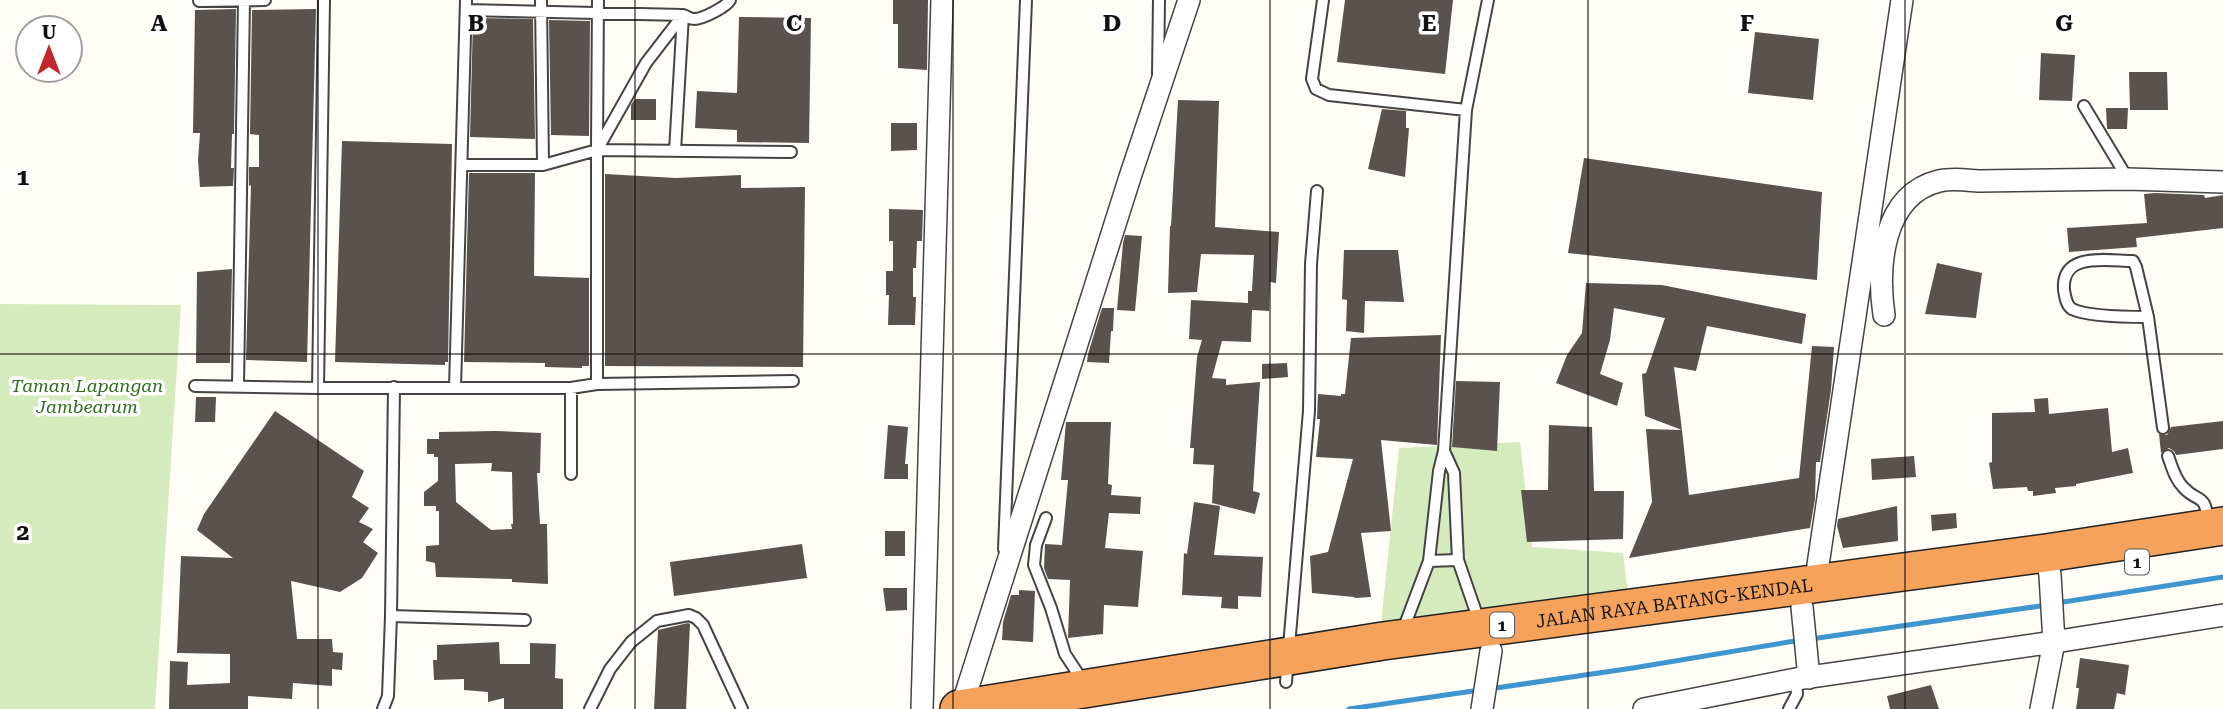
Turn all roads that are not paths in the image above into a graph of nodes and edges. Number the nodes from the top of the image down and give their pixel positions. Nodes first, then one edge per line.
1 (244, 0) edge
2 (265, 0) edge
3 (324, 0) edge
4 (598, 0) edge
5 (730, 0) edge
6 (942, 0) edge
7 (1026, 0) edge
8 (1160, 0) edge
9 (1189, 0) edge
10 (1323, 0) edge
11 (1488, 0) edge
12 (1902, 0) edge
13 (199, 1) edge
14 (466, 5) edge
15 (541, 5) edge
16 (599, 12) junction
17 (683, 15) junction
18 (1157, 94) junction
19 (2084, 106) dead end
20 (1466, 110) junction
21 (597, 150) junction
22 (675, 151) junction
23 (791, 152) dead end
24 (462, 165) junction
25 (543, 165) junction
26 (2128, 179) junction
27 (2223, 182) edge
28 (1317, 191) dead end
29 (1884, 315) dead end
30 (2148, 317) junction
31 (793, 381) dead end
32 (597, 384) junction
33 (195, 386) dead end
34 (237, 386) junction
35 (394, 387) junction
36 (318, 388) junction
37 (455, 388) junction
38 (571, 388) junction
39 (2163, 428) dead end
40 (1444, 451) junction
41 (2168, 456) dead end
42 (571, 474) dead end
43 (1046, 518) dead end
44 (2218, 534) edge
45 (1458, 560) junction
46 (1429, 561) junction
47 (2049, 574) junction
48 (1003, 580) junction
49 (1809, 607) junction
50 (2223, 615) edge
51 (391, 616) junction
52 (525, 620) dead end
53 (2054, 637) junction
54 (1400, 639) junction
55 (1486, 654) junction
56 (1288, 669) junction
57 (1805, 674) junction
58 (1088, 688) junction
59 (388, 696) junction
60 (383, 709) edge
61 (393, 709) edge
62 (590, 709) edge
63 (742, 709) edge
64 (922, 709) edge
65 (960, 709) edge
66 (1119, 709) edge
67 (1482, 709) edge
68 (1644, 709) edge
69 (1789, 709) edge
70 (2041, 709) edge

1 - 2 lane
1 - 13 lane
1 - 34 lane
3 - 36 lane
4 - 16 lane
5 - 17 lane
6 - 64 street
7 - 48 lane
8 - 18 lane
9 - 18 street
10 - 20 lane
11 - 20 lane
12 - 49 street
14 - 15 lane
14 - 24 lane
15 - 16 lane
15 - 25 lane
16 - 17 lane
16 - 21 lane
17 - 21 lane
17 - 22 lane
18 - 48 street
19 - 26 lane
20 - 40 lane
21 - 22 lane
21 - 25 lane
21 - 32 lane
22 - 23 lane
24 - 25 lane
24 - 37 lane
26 - 27 street
26 - 29 street
28 - 56 lane
30 - 30 lane
30 - 39 lane
31 - 32 lane
32 - 38 lane
33 - 34 lane
34 - 36 lane
35 - 36 lane
35 - 37 lane
35 - 51 lane
37 - 38 lane
38 - 42 lane
40 - 45 lane
40 - 46 lane
41 - 44 lane
43 - 58 lane
44 - 47 highway, JALAN RAYA BATANG-KENDAL / 1
45 - 46 lane
45 - 55 lane
46 - 54 lane
47 - 49 highway, JALAN RAYA BATANG-KENDAL / 1
47 - 53 street
48 - 65 street
49 - 55 highway, JALAN RAYA BATANG-KENDAL / 1
49 - 57 street
50 - 53 street
51 - 52 lane
51 - 59 lane
53 - 57 street
53 - 70 street
54 - 55 highway, JALAN RAYA BATANG-KENDAL / 1
54 - 56 highway, JALAN RAYA BATANG-KENDAL / 1
55 - 56 highway, JALAN RAYA BATANG-KENDAL / 1
55 - 67 street
56 - 58 highway, JALAN RAYA BATANG-KENDAL / 1
56 - 66 highway, JALAN RAYA BATANG-KENDAL / 1
57 - 68 street
57 - 69 lane
58 - 65 highway, JALAN RAYA BATANG-KENDAL / 1
59 - 60 lane
59 - 61 lane
62 - 63 lane

